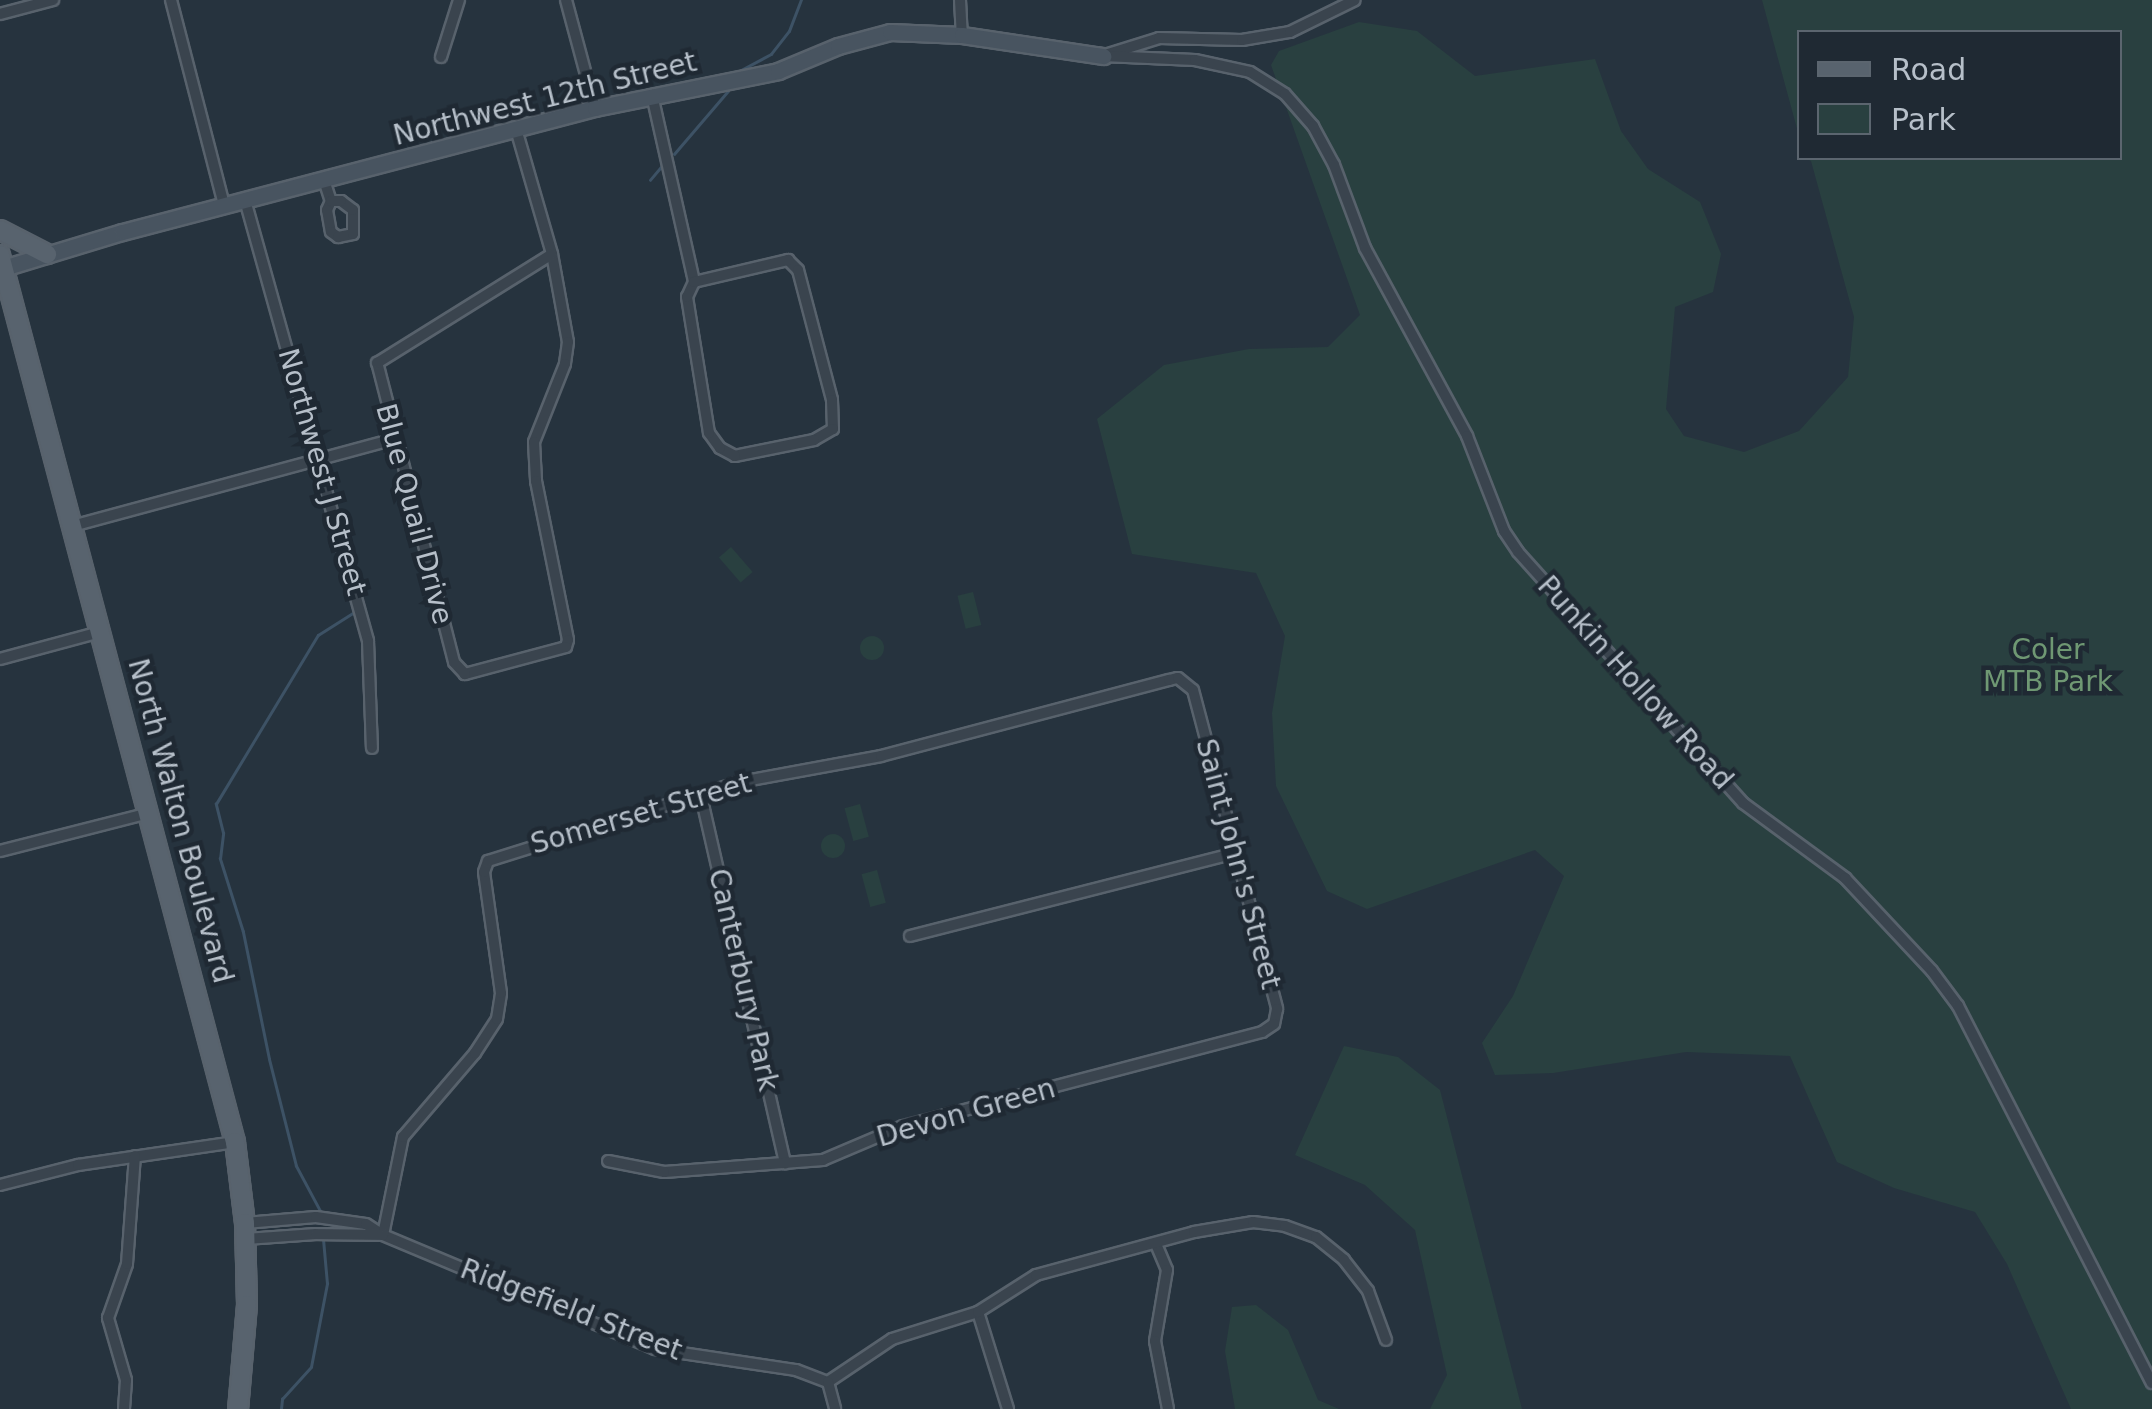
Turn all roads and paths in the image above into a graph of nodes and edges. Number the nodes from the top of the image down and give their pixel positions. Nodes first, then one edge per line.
1 (53, 0) edge
2 (171, 0) edge
3 (459, 0) edge
4 (566, 0) edge
5 (960, 0) edge
6 (1354, 0) edge
7 (0, 14) edge
8 (962, 36) junction
9 (441, 56) dead end
10 (1103, 56) junction
11 (652, 94) junction
12 (595, 108) junction
13 (516, 129) junction
14 (324, 180) junction
15 (245, 200) junction
16 (331, 201) dead end
17 (224, 205) junction
18 (0, 230) edge
19 (47, 254) junction
20 (552, 254) junction
21 (1, 264) edge
22 (694, 282) junction
23 (395, 439) junction
24 (321, 459) junction
25 (72, 526) junction
26 (101, 632) junction
27 (0, 659) edge
28 (1193, 690) joint
29 (372, 748) dead end
30 (700, 796) junction
31 (150, 813) junction
32 (0, 852) edge
33 (1235, 852) junction
34 (910, 936) dead end
35 (1262, 1032) joint
36 (235, 1142) junction
37 (135, 1156) junction
38 (608, 1161) dead end
39 (785, 1164) junction
40 (0, 1185) edge
41 (246, 1231) junction
42 (383, 1235) junction
43 (1156, 1244) junction
44 (978, 1312) junction
45 (1386, 1340) dead end
46 (828, 1382) junction
47 (2152, 1383) edge
48 (124, 1409) edge
49 (238, 1409) edge
50 (834, 1409) edge
51 (1008, 1409) edge
52 (1168, 1409) edge

1 - 7 street
2 - 17 street
3 - 9 street
4 - 12 street
5 - 8 street
6 - 10 street
8 - 10 street, Northwest 12th Street
8 - 11 street, Northwest 12th Street
10 - 47 street, Punkin Hollow Road
11 - 12 street, Northwest 12th Street
11 - 22 street
12 - 13 street, Northwest 12th Street
13 - 14 street, Northwest 12th Street
13 - 20 street
14 - 15 street, Northwest 12th Street
14 - 16 street
15 - 17 street, Northwest 12th Street
15 - 24 street, Northwest J Street
17 - 19 street, Northwest 12th Street
18 - 19 main road
19 - 21 street, Northwest 12th Street
20 - 23 street, Blue Quail Drive
20 - 23 street, Blue Quail Drive
21 - 25 main road, North Walton Boulevard
22 - 22 street
23 - 24 street
24 - 25 street
24 - 29 street, Northwest J Street
25 - 26 main road, North Walton Boulevard
26 - 27 street
26 - 31 main road, North Walton Boulevard
28 - 30 street, Somerset Street
28 - 33 street, Saint John's Street
30 - 39 street, Canterbury Park
30 - 42 street, Somerset Street
31 - 32 street
31 - 36 main road, North Walton Boulevard
33 - 34 street
33 - 35 street, Saint John's Street
35 - 39 street, Devon Green
36 - 37 street
36 - 41 main road, North Walton Boulevard
37 - 40 street
37 - 48 street
38 - 39 street, Devon Green
41 - 42 street, Ridgefield Street
41 - 42 street, Ridgefield Street
41 - 49 main road, North Walton Boulevard
42 - 46 street, Ridgefield Street
43 - 44 street
43 - 45 street
43 - 52 street
44 - 46 street
44 - 51 street
46 - 50 street

